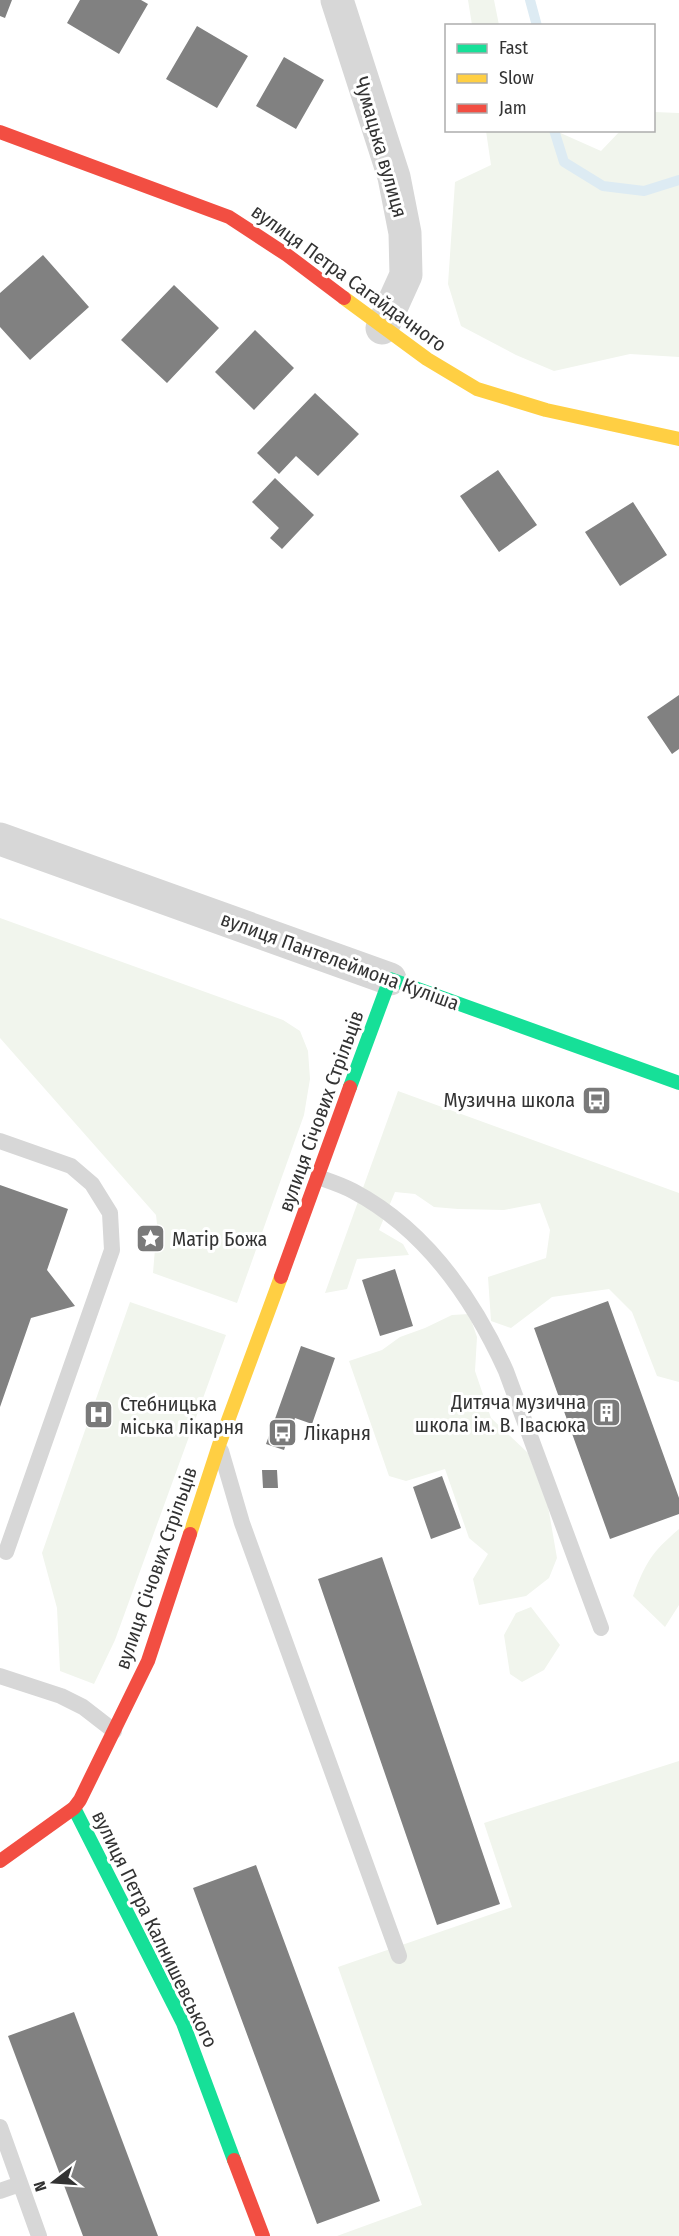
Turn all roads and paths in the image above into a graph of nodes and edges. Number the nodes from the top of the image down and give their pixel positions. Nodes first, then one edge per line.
1 (337, 0) edge
2 (0, 132) edge
3 (381, 328) junction
4 (679, 439) edge
5 (0, 838) edge
6 (390, 979) junction
7 (679, 1083) edge
8 (0, 1141) edge
9 (318, 1177) junction
10 (219, 1444) junction
11 (6, 1552) dead end
12 (601, 1628) dead end
13 (0, 1676) edge
14 (114, 1731) junction
15 (74, 1808) junction
16 (0, 1862) edge
17 (399, 1956) dead end
18 (0, 2127) edge
19 (20, 2184) junction
20 (0, 2192) edge
21 (39, 2236) edge
22 (263, 2236) edge

1 - 3 street, Чумацька вулиця
2 - 3 street, вулиця Петра Сагайдачного
3 - 4 street, вулиця Петра Сагайдачного
5 - 6 street, вулиця Пантелеймона Куліша
6 - 7 street, вулиця Пантелеймона Куліша
6 - 9 street, вулиця Січових Стрільців
8 - 11 lane
9 - 10 street, вулиця Січових Стрільців
9 - 12 lane
10 - 14 street, вулиця Січових Стрільців
10 - 17 lane
13 - 14 lane
14 - 15 street, вулиця Січових Стрільців
15 - 16 street, вулиця Січових Стрільців
15 - 22 street, вулиця Петра Калнишевського
18 - 19 lane
19 - 20 lane
19 - 21 lane

